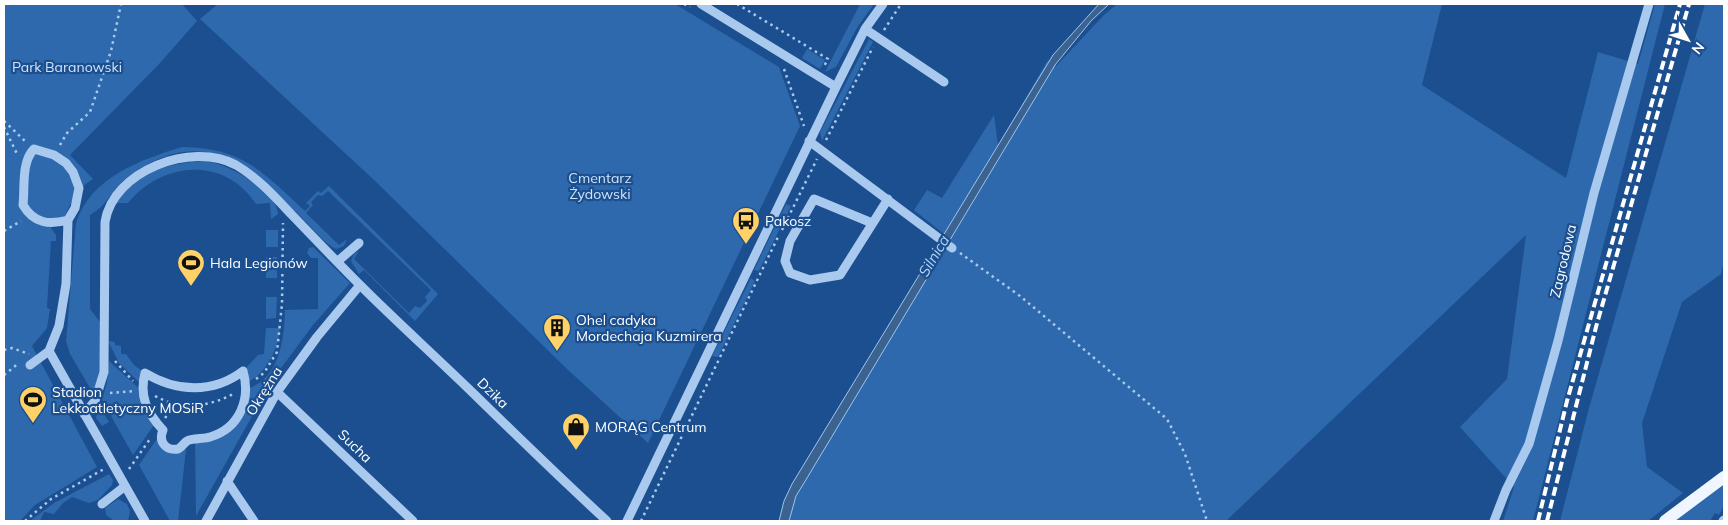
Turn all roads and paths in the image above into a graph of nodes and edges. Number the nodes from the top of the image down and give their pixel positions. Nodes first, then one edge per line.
1 (121, 4) edge
2 (701, 4) edge
3 (737, 4) edge
4 (883, 4) edge
5 (901, 4) edge
6 (1649, 4) edge
7 (865, 29) junction
8 (879, 39) junction
9 (788, 67) dead end
10 (822, 69) dead end
11 (944, 82) dead end
12 (836, 87) junction
13 (808, 118) dead end
14 (4, 121) edge
15 (804, 126) junction
16 (4, 127) edge
17 (800, 135) dead end
18 (4, 136) edge
19 (20, 136) dead end
20 (8, 139) junction
21 (809, 141) junction
22 (821, 150) junction
23 (54, 155) junction
24 (26, 164) junction
25 (888, 199) junction
26 (284, 206) junction
27 (31, 214) junction
28 (68, 220) junction
29 (872, 223) junction
30 (4, 231) edge
31 (359, 243) dead end
32 (952, 248) joint
33 (338, 261) junction
34 (360, 285) junction
35 (105, 348) junction
36 (4, 350) edge
37 (49, 351) junction
38 (30, 366) dead end
39 (4, 375) edge
40 (247, 387) junction
41 (143, 390) junction
42 (277, 392) junction
43 (98, 393) junction
44 (175, 405) junction
45 (84, 414) junction
46 (159, 426) junction
47 (112, 464) junction
48 (1724, 477) edge
49 (228, 481) junction
50 (122, 484) junction
51 (102, 504) dead end
52 (25, 521) edge
53 (143, 521) edge
54 (206, 521) edge
55 (254, 521) edge
56 (413, 521) edge
57 (607, 521) edge
58 (627, 521) edge
59 (641, 521) edge
60 (1207, 521) edge
61 (1494, 521) edge
62 (1665, 521) edge

1 - 23 path
2 - 12 street
3 - 10 path
4 - 7 street
5 - 8 path
6 - 61 street, Zagrodowa
7 - 8 street
7 - 12 street
8 - 11 street
8 - 22 path
9 - 15 path
12 - 21 street
13 - 15 path
14 - 19 path
15 - 17 path
16 - 20 path
18 - 20 path
20 - 24 path
21 - 22 street
21 - 58 street
22 - 25 street
22 - 59 path
23 - 24 street
23 - 28 street
24 - 27 street
25 - 29 street
25 - 32 street
26 - 33 street, Dzika
26 - 35 street, Dzika
26 - 40 path
27 - 28 street
27 - 30 path
28 - 37 street
29 - 29 street
31 - 33 street
32 - 60 path
33 - 34 street, Dzika
34 - 42 street, Okrężna
34 - 57 street, Dzika
35 - 41 path
35 - 43 street, Dzika
36 - 39 path
37 - 38 street
37 - 45 street
40 - 41 street
40 - 44 path
40 - 46 street
41 - 43 path
41 - 44 path
41 - 46 street
42 - 49 street, Okrężna
42 - 56 street, Sucha
43 - 45 street, Dzika
44 - 46 path
45 - 47 street
46 - 50 path
47 - 50 street
47 - 52 path
48 - 62 main road
49 - 54 street, Okrężna
49 - 55 street
50 - 51 street
50 - 53 street

